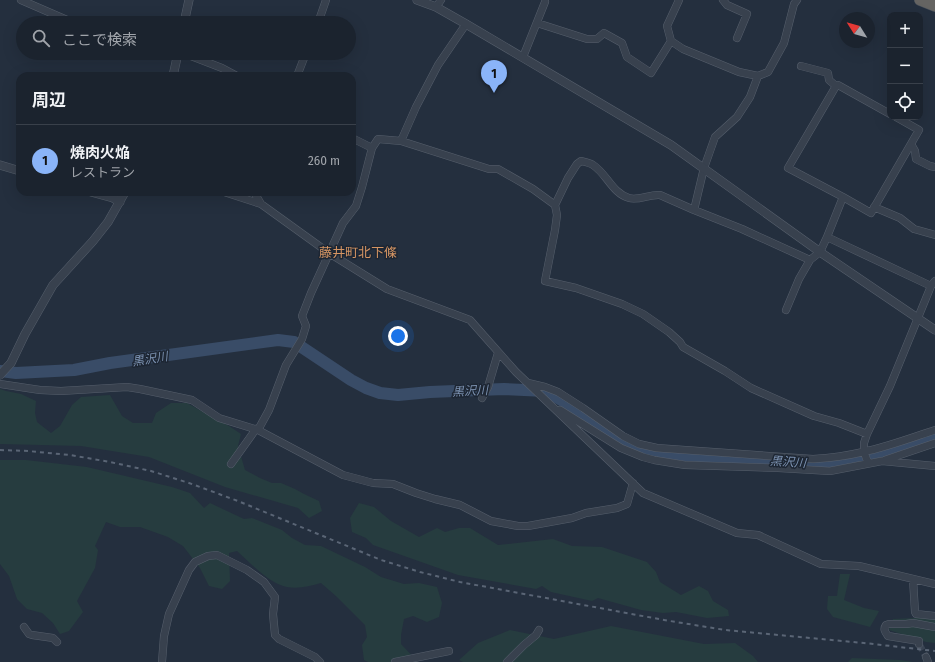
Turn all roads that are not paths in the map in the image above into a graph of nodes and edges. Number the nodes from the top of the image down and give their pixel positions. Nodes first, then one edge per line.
1 (21, 0) edge
2 (189, 0) edge
3 (326, 0) edge
4 (417, 0) edge
5 (679, 0) edge
6 (723, 0) edge
7 (796, 0) edge
8 (920, 0) edge
9 (545, 2) dead end
10 (439, 3) edge
11 (935, 6) edge
12 (58, 16) edge
13 (186, 16) edge
14 (320, 16) edge
15 (537, 23) junction
16 (466, 24) junction
17 (738, 38) dead end
18 (670, 41) junction
19 (523, 57) junction
20 (176, 60) edge
21 (201, 60) edge
22 (303, 60) edge
23 (801, 66) dead end
24 (174, 72) edge
25 (230, 72) edge
26 (299, 72) edge
27 (758, 76) junction
28 (836, 86) junction
29 (887, 112) edge
30 (901, 120) edge
31 (356, 140) edge
32 (401, 141) junction
33 (911, 144) junction
34 (372, 148) junction
35 (0, 165) edge
36 (935, 167) edge
37 (704, 168) junction
38 (16, 170) edge
39 (106, 196) edge
40 (123, 196) edge
41 (236, 196) edge
42 (257, 196) edge
43 (843, 197) junction
44 (120, 202) junction
45 (261, 204) junction
46 (555, 204) junction
47 (874, 207) junction
48 (694, 210) junction
49 (935, 234) edge
50 (828, 237) junction
51 (820, 252) junction
52 (329, 253) junction
53 (810, 260) junction
54 (933, 283) edge
55 (786, 310) dead end
56 (918, 318) junction
57 (935, 330) edge
58 (498, 353) junction
59 (0, 376) edge
60 (0, 384) edge
61 (529, 384) junction
62 (483, 396) dead end
63 (554, 408) junction
64 (257, 430) junction
65 (935, 430) edge
66 (867, 434) junction
67 (921, 435) junction
68 (935, 443) edge
69 (925, 447) junction
70 (866, 458) junction
71 (882, 461) junction
72 (779, 462) junction
73 (231, 464) dead end
74 (935, 466) edge
75 (632, 483) junction
76 (913, 579) junction
77 (935, 584) edge
78 (935, 616) edge
79 (24, 627) dead end
80 (935, 627) edge
81 (539, 630) dead end
82 (57, 642) dead end
83 (919, 644) tunnel mouth
84 (450, 651) dead end
85 (162, 662) edge
86 (320, 662) edge
87 (395, 662) edge
88 (507, 662) edge

1 - 12 street
2 - 13 street
3 - 14 street
4 - 10 street
5 - 18 street
6 - 17 street
7 - 27 street
8 - 11 highway
9 - 15 street
10 - 16 street
15 - 18 street
15 - 19 street
16 - 19 street
16 - 32 street
18 - 27 street
19 - 37 street
20 - 24 street
21 - 25 street
22 - 26 street
23 - 28 street
27 - 37 street
28 - 29 street
28 - 43 street
30 - 33 street
31 - 34 street
32 - 34 street
32 - 46 street
33 - 36 street
33 - 47 street
34 - 52 street
35 - 38 street
37 - 48 street
37 - 51 street
39 - 44 street
40 - 44 street
41 - 45 street
42 - 45 street
43 - 47 street
43 - 50 street
44 - 59 street
45 - 52 street
46 - 48 street
46 - 66 street
47 - 49 street
48 - 53 street
50 - 51 street
50 - 54 street
51 - 53 street
51 - 56 street
52 - 58 street
52 - 64 street
53 - 55 street
54 - 56 street
56 - 57 street
56 - 66 street
58 - 61 street
58 - 62 street
60 - 64 street
61 - 63 street
61 - 72 street
63 - 72 street
63 - 75 street
64 - 73 street
64 - 75 street
65 - 67 street
66 - 70 street
67 - 69 street
67 - 70 street
68 - 69 street
69 - 71 street
70 - 71 street
70 - 72 street
70 - 72 street
71 - 74 street
75 - 76 street
76 - 77 street
76 - 78 street
79 - 82 street
80 - 83 street
81 - 88 street
84 - 87 street
85 - 86 street

